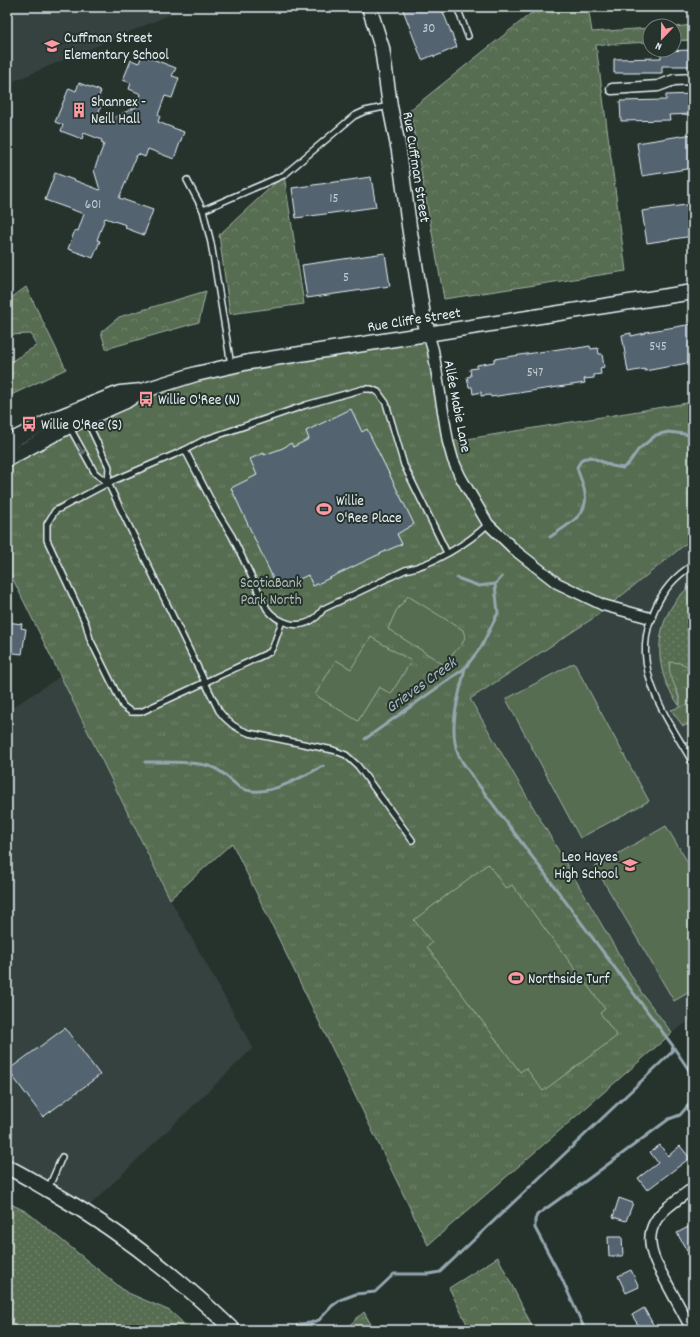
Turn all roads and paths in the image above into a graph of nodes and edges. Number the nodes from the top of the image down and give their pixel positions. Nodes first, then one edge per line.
1 (369, 7) edge
2 (457, 7) edge
3 (468, 36) dead end
4 (693, 79) edge
5 (612, 88) dead end
6 (390, 106) junction
7 (187, 180) dead end
8 (203, 210) junction
9 (693, 292) edge
10 (428, 333) junction
11 (231, 366) junction
12 (83, 413) junction
13 (69, 426) junction
14 (7, 444) edge
15 (185, 450) junction
16 (7, 458) edge
17 (108, 483) junction
18 (488, 524) junction
19 (447, 553) junction
20 (693, 565) edge
21 (650, 618) junction
22 (282, 621) junction
23 (205, 683) junction
24 (693, 763) edge
25 (412, 840) dead end
26 (62, 1157) dead end
27 (7, 1167) edge
28 (693, 1188) edge
29 (48, 1190) junction
30 (234, 1330) edge
31 (692, 1330) edge

1 - 6 main road, Rue Cuffman Street
2 - 3 lane
4 - 5 street
6 - 8 lane
6 - 10 main road, Rue Cuffman Street
7 - 8 lane
8 - 11 lane
9 - 10 main road, Rue Cliffe Street
10 - 11 main road, Rue Cliffe Street
10 - 18 street, Allée Mabie Lane
11 - 12 main road, Rue Cliffe Street
12 - 13 main road, Rue Cliffe Street
12 - 17 lane
13 - 14 main road, Rue Cliffe Street
13 - 16 main road, Rue Cliffe Street
13 -> 17 lane
15 - 17 lane
15 - 19 lane
15 - 22 lane
17 - 23 lane
17 - 23 lane
18 - 19 lane
18 - 21 street, Allée Mabie Lane
19 - 22 lane
20 - 21 lane
21 - 24 lane
22 - 23 lane
23 - 25 lane
26 - 29 lane
27 - 29 main road
28 - 31 street
29 - 30 main road

